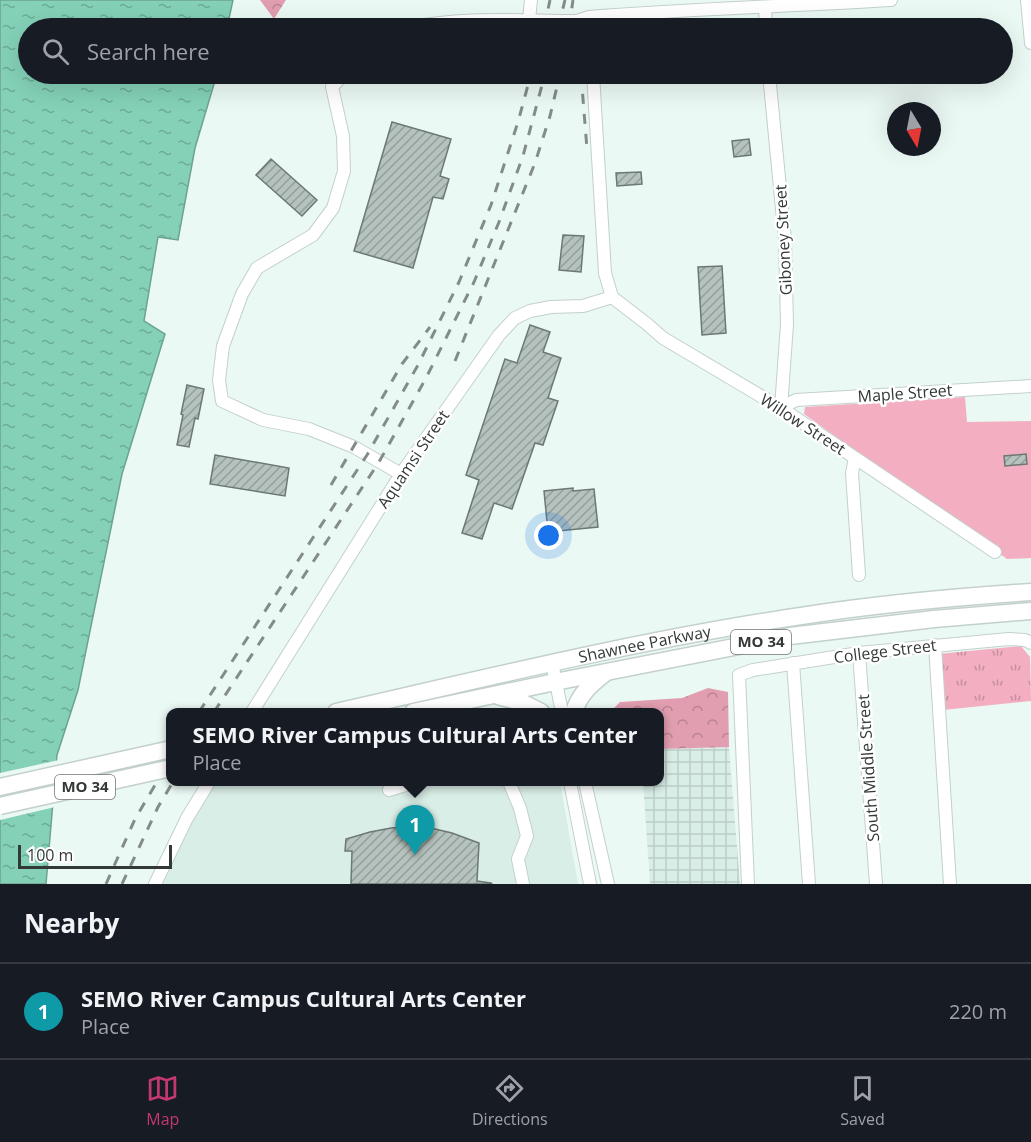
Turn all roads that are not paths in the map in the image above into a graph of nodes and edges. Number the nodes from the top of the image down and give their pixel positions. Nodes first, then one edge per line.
1 (531, 0) edge
2 (891, 0) edge
3 (1027, 0) edge
4 (688, 5) edge
5 (765, 7) junction
6 (529, 18) edge
7 (617, 18) edge
8 (766, 18) edge
9 (1031, 43) edge
10 (335, 84) edge
11 (594, 84) edge
12 (770, 84) edge
13 (612, 297) junction
14 (1031, 386) edge
15 (781, 408) junction
16 (855, 458) junction
17 (401, 474) junction
18 (995, 552) dead end
19 (859, 575) dead end
20 (1031, 592) edge
21 (1031, 611) edge
22 (1031, 643) edge
23 (935, 645) junction
24 (859, 653) junction
25 (552, 663) junction
26 (794, 663) junction
27 (607, 672) junction
28 (555, 682) junction
29 (494, 695) junction
30 (255, 708) edge
31 (354, 708) edge
32 (433, 708) edge
33 (532, 708) edge
34 (561, 708) edge
35 (575, 708) edge
36 (166, 750) edge
37 (166, 769) edge
38 (207, 786) edge
39 (402, 786) edge
40 (511, 786) edge
41 (571, 786) edge
42 (586, 786) edge
43 (0, 787) edge
44 (389, 790) dead end
45 (0, 806) edge
46 (155, 884) edge
47 (523, 884) edge
48 (590, 884) edge
49 (608, 884) edge
50 (748, 884) edge
51 (809, 884) edge
52 (876, 884) edge
53 (950, 884) edge

1 - 6 street
2 - 5 street
3 - 9 street
4 - 5 street
4 - 7 street
5 - 8 street
10 - 17 street
11 - 13 street
12 - 15 street, Giboney Street
13 - 15 street, Willow Street
13 - 17 street, Aquamsi Street
14 - 15 street, Maple Street
15 - 16 street, Willow Street
16 - 18 street, Willow Street
16 - 19 street
17 - 30 street, Aquamsi Street
20 - 25 highway, Shawnee Parkway / MO 34
21 - 27 highway, Shawnee Parkway / MO 34
22 - 23 street, College Street
23 - 24 street, College Street
23 - 53 street
24 - 26 street, College Street
24 - 52 street, South Middle Street
25 - 28 street
25 - 31 highway, Shawnee Parkway / MO 34
26 - 50 street, College Street
26 - 51 street
27 - 28 highway, Shawnee Parkway / MO 34
27 - 35 highway
28 - 29 highway, Shawnee Parkway / MO 34
28 - 34 street
29 - 32 highway, Shawnee Parkway / MO 34
29 - 33 highway
36 - 43 highway, MO 34
37 - 45 highway, MO 34, bridge
38 - 46 street
39 - 44 street
40 - 47 street
41 - 48 street
42 - 49 street

